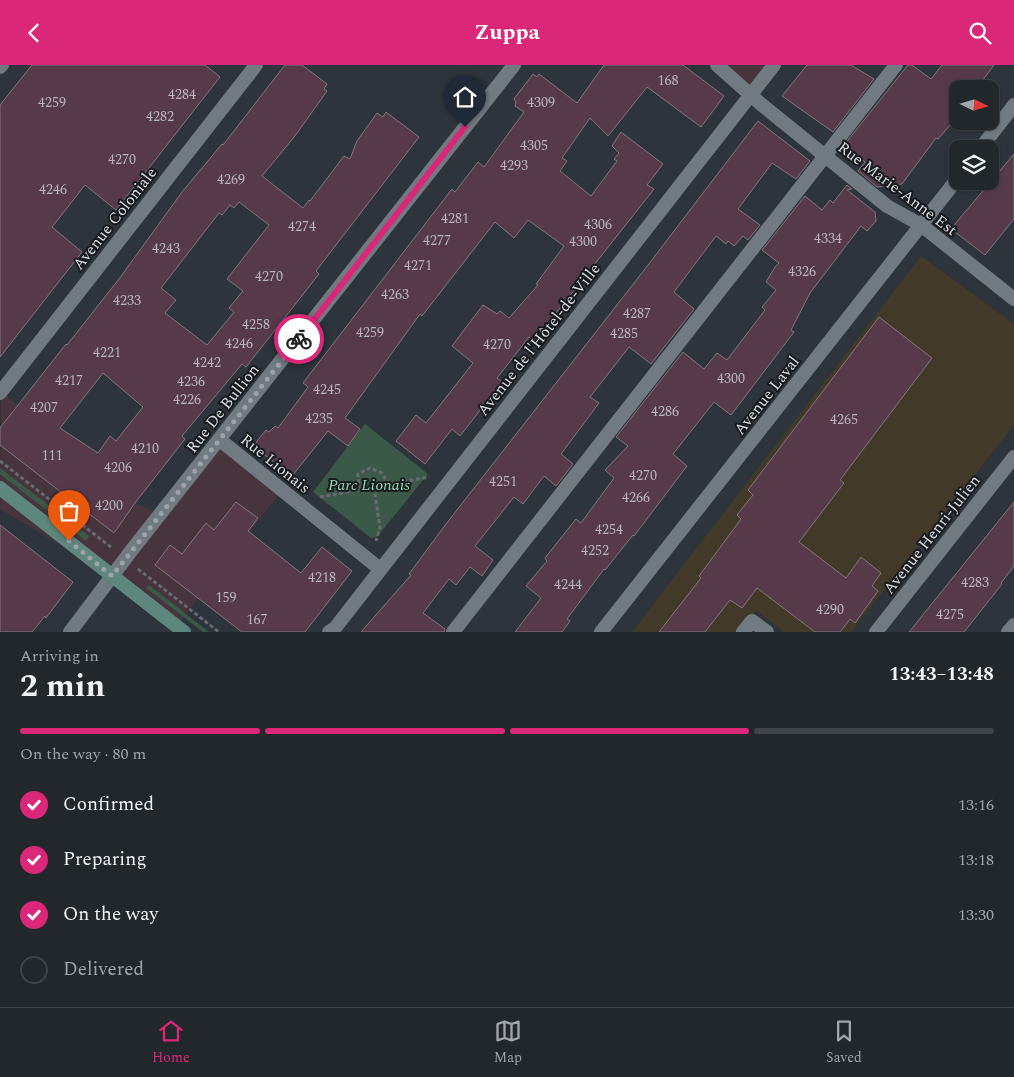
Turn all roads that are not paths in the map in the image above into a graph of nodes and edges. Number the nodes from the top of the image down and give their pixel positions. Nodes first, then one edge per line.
1 (256, 65) edge
2 (514, 65) edge
3 (717, 65) edge
4 (774, 65) edge
5 (896, 65) edge
6 (750, 95) junction
7 (1014, 105) edge
8 (987, 140) edge
9 (825, 156) junction
10 (949, 189) edge
11 (921, 225) junction
12 (1012, 293) edge
13 (0, 393) edge
14 (220, 440) junction
15 (1014, 457) edge
16 (0, 487) edge
17 (380, 569) junction
18 (112, 576) junction
19 (1014, 625) edge
20 (70, 632) edge
21 (184, 632) edge
22 (329, 632) edge
23 (453, 632) edge
24 (601, 632) edge
25 (743, 632) edge
26 (767, 632) edge
27 (876, 632) edge
28 (1008, 632) edge

1 - 13 street, Avenue Coloniale
2 - 14 street, Rue De Bullion
3 - 6 street, Rue Marie-Anne Est
4 - 6 street, Avenue de l'Hôtel-de-Ville
5 - 9 street
6 - 9 street, Rue Marie-Anne Est
6 - 17 street, Avenue de l'Hôtel-de-Ville
7 - 8 street
9 - 11 street, Rue Marie-Anne Est
9 - 23 street
10 - 11 street, Avenue Laval
11 - 12 street, Rue Marie-Anne Est
11 - 24 street, Avenue Laval
14 - 17 street, Rue Lionais
14 - 18 street, Rue De Bullion
15 - 27 street, Avenue Henri-Julien
16 - 18 main road
17 - 22 street, Avenue de l'Hôtel-de-Ville
18 - 20 street, Rue De Bullion
18 - 21 main road
19 - 28 street
25 - 26 street

